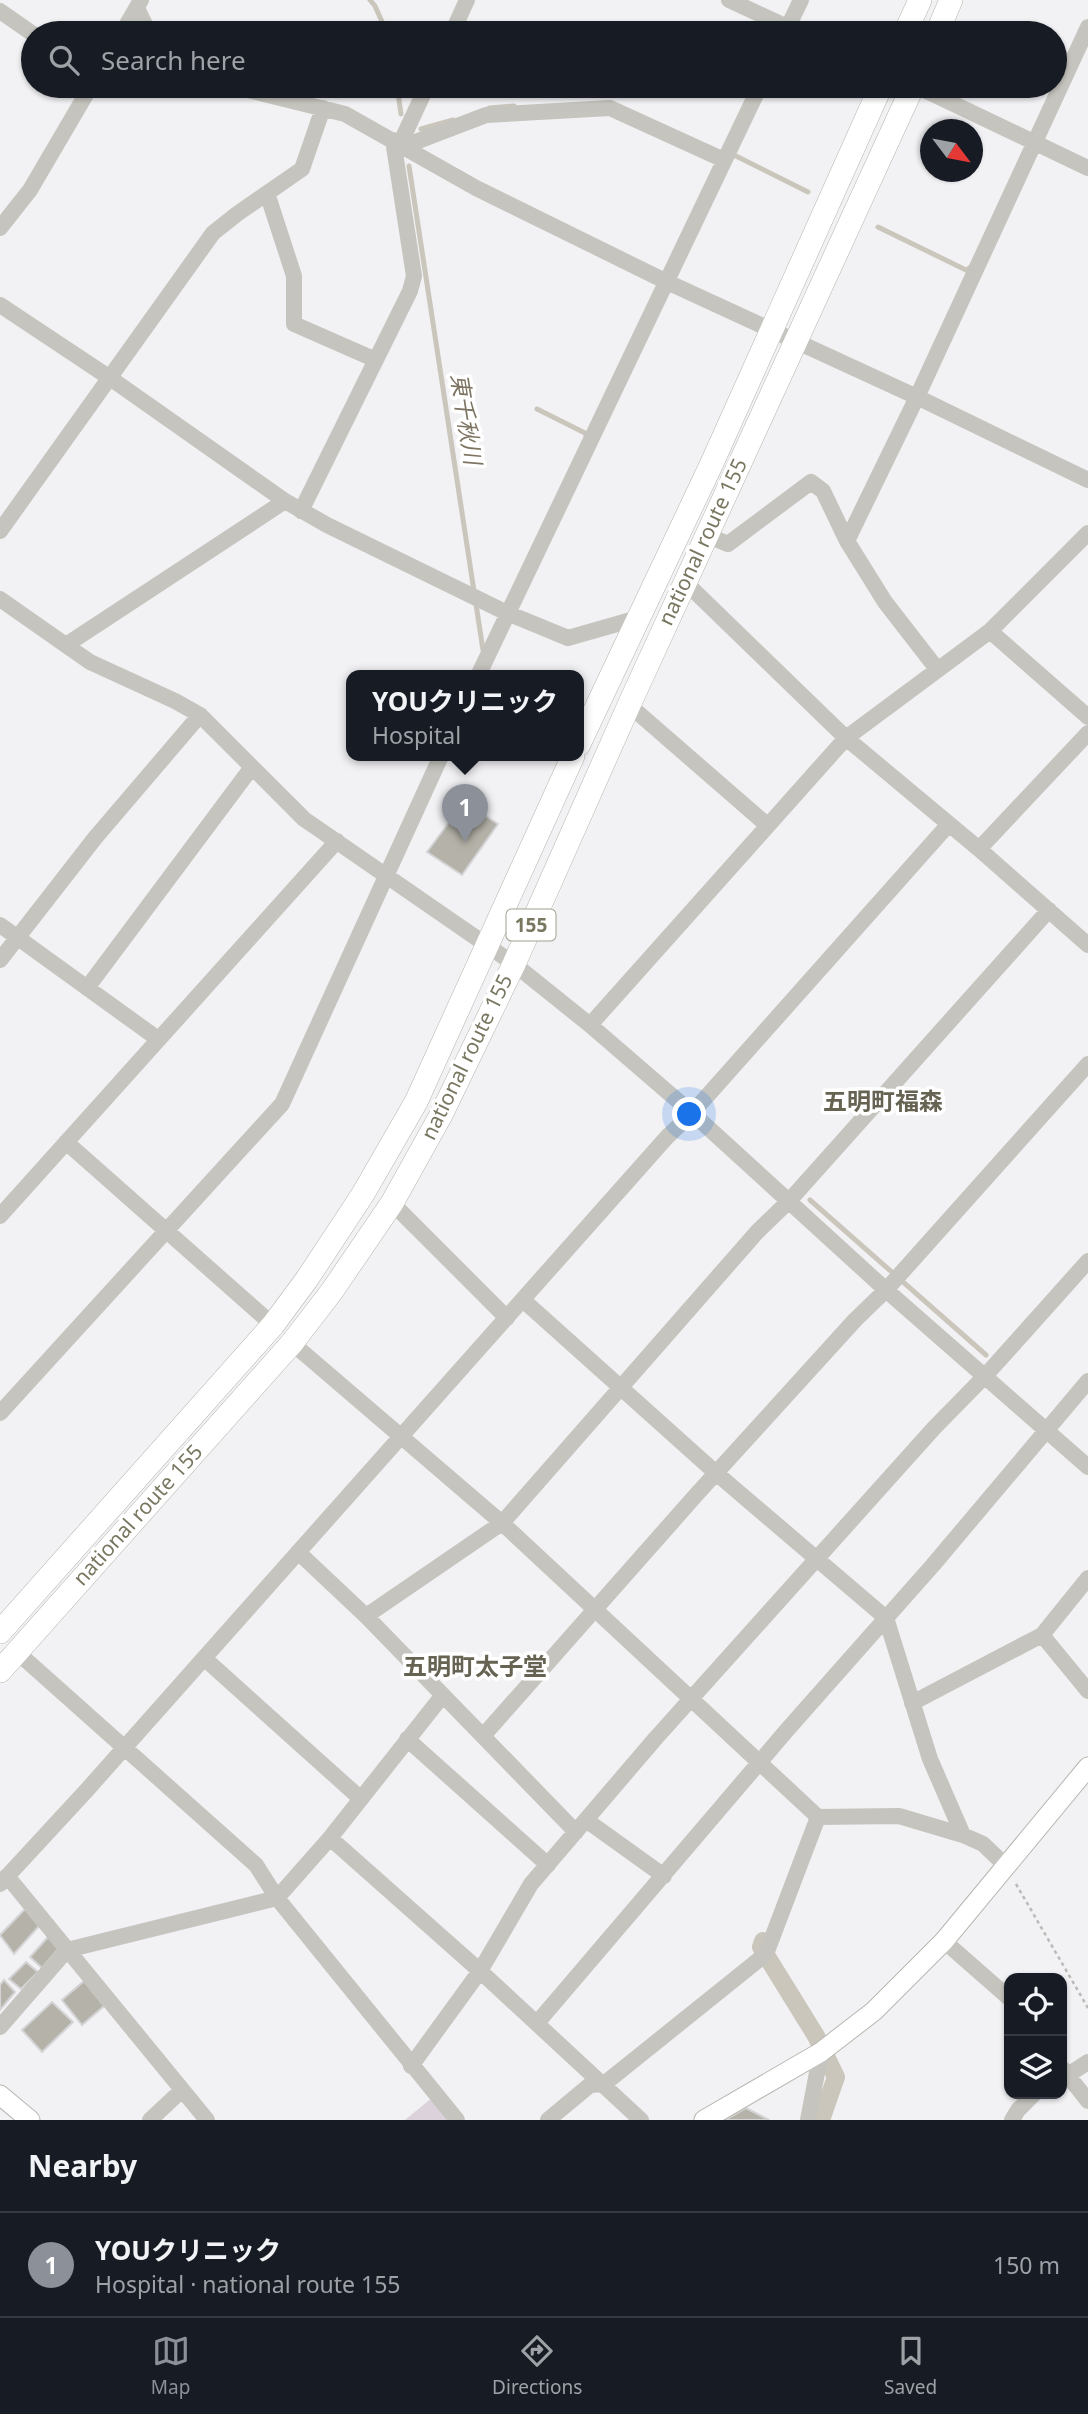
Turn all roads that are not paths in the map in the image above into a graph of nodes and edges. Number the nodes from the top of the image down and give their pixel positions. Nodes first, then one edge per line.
1 (467, 0) edge
2 (729, 0) edge
3 (801, 0) edge
4 (920, 0) edge
5 (951, 0) edge
6 (139, 4) edge
7 (0, 11) edge
8 (129, 21) edge
9 (145, 21) edge
10 (457, 21) edge
11 (771, 21) edge
12 (794, 21) edge
13 (910, 21) edge
14 (941, 21) edge
15 (21, 26) edge
16 (1088, 27) edge
17 (1067, 73) edge
18 (84, 98) edge
19 (282, 98) edge
20 (421, 98) edge
21 (754, 98) edge
22 (876, 98) edge
23 (908, 98) edge
24 (940, 98) edge
25 (1055, 98) edge
26 (323, 108) junction
27 (1035, 142) junction
28 (399, 143) junction
29 (724, 160) junction
30 (1088, 168) edge
31 (267, 193) junction
32 (0, 228) edge
33 (665, 281) junction
34 (0, 305) edge
35 (770, 330) junction
36 (794, 342) junction
37 (376, 360) junction
38 (110, 378) junction
39 (917, 397) junction
40 (1088, 480) edge
41 (285, 501) junction
42 (301, 511) junction
43 (0, 531) edge
44 (1088, 533) edge
45 (706, 536) junction
46 (847, 541) junction
47 (685, 582) junction
48 (0, 598) edge
49 (507, 613) junction
50 (638, 618) junction
51 (990, 631) junction
52 (66, 645) junction
53 (937, 669) junction
54 (481, 670) edge
55 (629, 705) junction
56 (200, 715) junction
57 (1088, 718) edge
58 (584, 733) edge
59 (1088, 733) edge
60 (846, 738) junction
61 (439, 761) edge
62 (571, 761) edge
63 (252, 767) junction
64 (949, 824) junction
65 (767, 825) junction
66 (337, 841) junction
67 (979, 849) junction
68 (387, 875) junction
69 (1049, 910) junction
70 (0, 925) edge
71 (17, 937) junction
72 (486, 945) junction
73 (1088, 945) edge
74 (0, 960) edge
75 (514, 964) junction
76 (87, 988) junction
77 (590, 1025) junction
78 (158, 1039) junction
79 (1088, 1064) edge
80 (692, 1113) junction
81 (66, 1142) junction
82 (789, 1201) junction
83 (391, 1203) junction
84 (0, 1216) edge
85 (165, 1231) junction
86 (1088, 1261) edge
87 (886, 1290) junction
88 (523, 1300) junction
89 (507, 1318) junction
90 (273, 1325) junction
91 (292, 1343) junction
92 (985, 1376) junction
93 (1088, 1381) edge
94 (621, 1387) junction
95 (0, 1413) edge
96 (1046, 1430) junction
97 (402, 1436) junction
98 (1088, 1467) edge
99 (716, 1472) junction
100 (502, 1523) junction
101 (298, 1552) junction
102 (817, 1560) junction
103 (1088, 1578) edge
104 (595, 1611) junction
105 (366, 1616) junction
106 (886, 1618) junction
107 (0, 1632) edge
108 (1042, 1635) junction
109 (17, 1652) junction
110 (204, 1658) junction
111 (0, 1671) edge
112 (1088, 1691) edge
113 (443, 1695) junction
114 (692, 1699) junction
115 (912, 1703) junction
116 (484, 1736) junction
117 (407, 1739) junction
118 (124, 1748) junction
119 (761, 1762) junction
120 (1088, 1767) edge
121 (361, 1799) junction
122 (818, 1817) junction
123 (581, 1826) junction
124 (963, 1835) junction
125 (330, 1838) junction
126 (548, 1865) junction
127 (1006, 1866) junction
128 (664, 1876) junction
129 (4, 1880) edge
130 (277, 1898) junction
131 (944, 1941) junction
132 (67, 1950) junction
133 (480, 1971) junction
134 (1004, 1994) edge
135 (537, 2024) junction
136 (0, 2027) edge
137 (821, 2052) junction
138 (1088, 2062) edge
139 (411, 2066) junction
140 (1067, 2070) edge
141 (1067, 2075) edge
142 (604, 2084) junction
143 (181, 2091) junction
144 (0, 2095) edge
145 (1029, 2099) edge
146 (1088, 2101) edge
147 (30, 2120) edge
148 (150, 2120) edge
149 (207, 2120) edge
150 (457, 2120) edge
151 (548, 2120) edge
152 (641, 2120) edge
153 (704, 2120) edge
154 (808, 2120) edge
155 (1012, 2120) edge

1 - 10 street
2 - 11 street
3 - 12 street
4 - 13 highway
5 - 14 highway
6 - 8 street
6 - 9 street
7 - 15 street
16 - 17 street
18 - 32 street
19 - 26 street
20 - 28 street
21 - 29 street
22 - 35 highway, national route 155
23 - 36 highway, national route 155 / 155
24 - 27 street
25 - 27 street
26 - 28 street
26 - 31 street
27 - 30 street
27 - 39 street
28 - 29 street
28 - 33 street
28 - 37 street
29 - 33 street
31 - 37 street
31 - 38 street
33 - 35 street
33 - 49 street
34 - 38 street
35 - 36 street
35 - 50 highway, national route 155
36 - 39 street
36 - 45 highway, national route 155 / 155
37 - 42 street
38 - 41 street
38 - 43 street
39 - 40 street
39 - 46 street
41 - 42 street
41 - 52 street
42 - 49 street
44 - 51 street
45 - 46 street
45 - 47 highway, national route 155 / 155
46 - 53 street
47 - 55 highway, national route 155 / 155
47 - 60 street
48 - 52 street
49 - 50 street
49 - 54 street
50 - 58 highway, national route 155
51 - 53 street
51 - 57 street
52 - 56 street
53 - 60 street
55 - 65 street
55 - 75 highway, national route 155 / 155
56 - 63 street
56 - 71 street
59 - 67 street
60 - 64 street
60 - 65 street
61 - 68 street
62 - 72 highway, national route 155 / 155
63 - 66 street
63 - 76 street
64 - 67 street
64 - 80 street
65 - 77 street
66 - 68 street
66 - 78 street
67 - 69 street
68 - 72 street
68 - 85 street
69 - 73 street
69 - 82 street
70 - 71 street
71 - 74 street
71 - 76 street
72 - 75 street
72 - 90 highway, national route 155 / 155
75 - 77 street
75 - 83 highway, national route 155 / 155
76 - 78 street
77 - 80 street
78 - 81 street
79 - 87 street
80 - 82 street
80 - 88 street
81 - 84 street
81 - 85 street
82 - 87 street
82 - 94 street
83 - 89 street
83 - 91 highway, national route 155 / 155
85 - 90 street
85 - 95 street
86 - 92 street
87 - 92 street
87 - 99 street
88 - 89 street
88 - 94 street
89 - 97 street
90 - 107 highway, national route 155 / 155
91 - 97 street
91 - 109 highway, national route 155 / 155
92 - 96 street
92 - 102 street
93 - 96 street
94 - 99 street
94 - 100 street
96 - 98 street
96 - 106 street
97 - 100 street
97 - 101 street
99 - 102 street
99 - 104 street
100 - 104 street
100 - 105 street
101 - 105 street
101 - 110 street
102 - 106 street
102 - 114 street
103 - 108 street
104 - 114 street
104 - 116 street
105 - 113 street
106 - 115 street
106 - 119 street
108 - 112 street
108 - 115 street
109 - 111 highway, national route 155 / 155
109 - 118 street
110 - 118 street
110 - 121 street
113 - 116 street
113 - 117 street
114 - 119 street
114 - 123 street
115 - 124 street
116 - 123 street
117 - 121 street
117 - 126 street
118 - 129 street
118 - 130 street
119 - 122 street
119 - 128 street
120 - 127 main road
121 - 125 street
122 - 124 street
122 - 142 street
123 - 126 street
123 - 128 street
124 - 127 street
125 - 130 street
125 - 133 street
126 - 133 street
127 - 131 main road
128 - 135 street
129 - 132 street
130 - 132 street
130 - 139 street
131 - 134 street
131 - 137 main road
132 - 136 street
132 - 143 street
133 - 135 street
133 - 139 street
135 - 142 street
137 - 153 main road
137 - 154 street
138 - 140 street
139 - 150 street
141 - 146 street
142 - 151 street
142 - 152 street
143 - 148 street
143 - 149 street
144 - 147 main road
145 - 155 street

